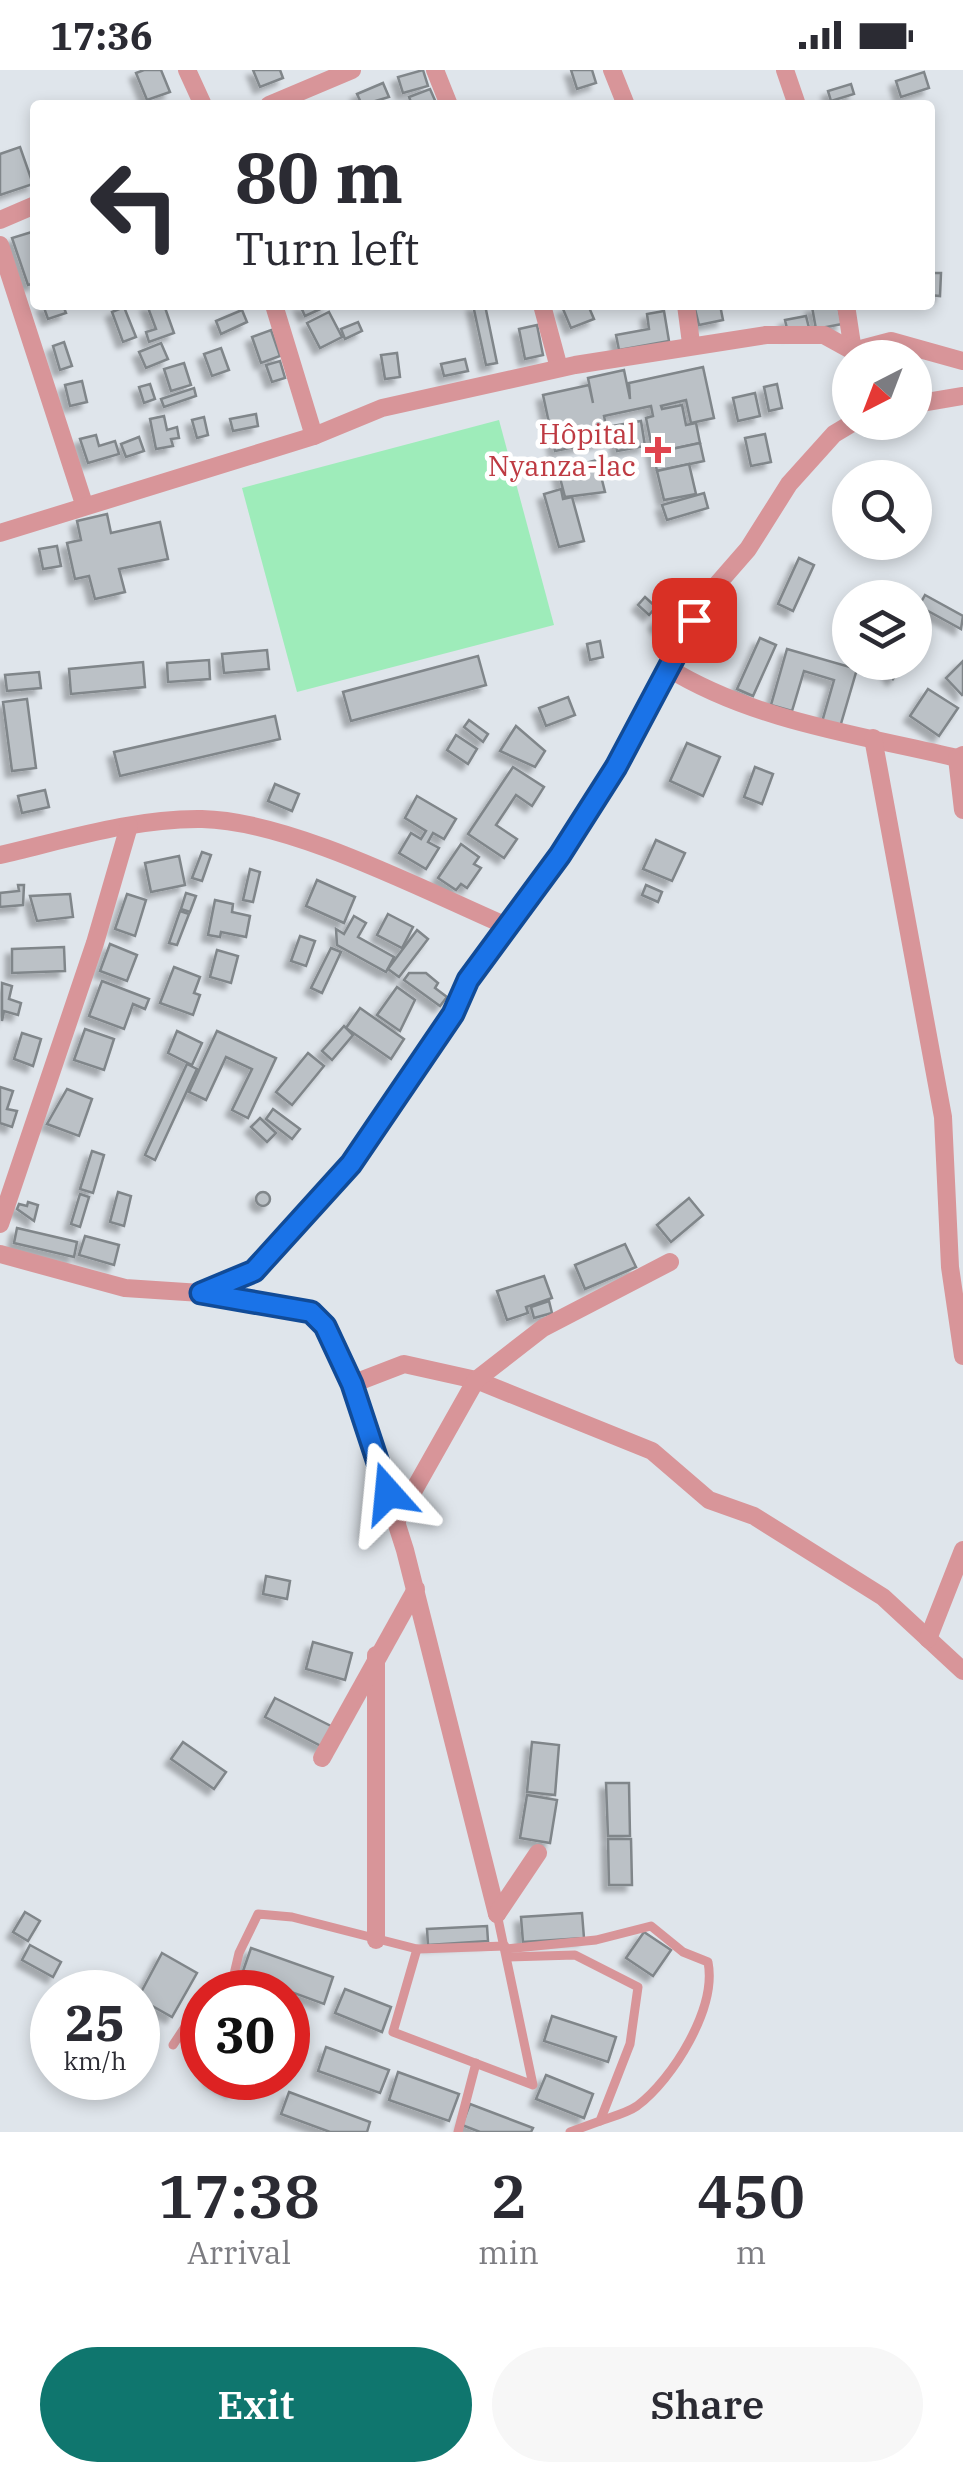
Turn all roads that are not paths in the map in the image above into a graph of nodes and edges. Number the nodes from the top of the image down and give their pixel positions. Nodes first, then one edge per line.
1 (186, 70) edge
2 (352, 70) edge
3 (436, 70) edge
4 (612, 70) edge
5 (785, 70) edge
6 (200, 100) edge
7 (281, 100) edge
8 (447, 100) edge
9 (624, 100) edge
10 (795, 100) edge
11 (30, 207) edge
12 (0, 220) edge
13 (0, 245) edge
14 (276, 310) edge
15 (543, 310) edge
16 (687, 310) edge
17 (847, 310) edge
18 (833, 340) edge
19 (851, 340) edge
20 (691, 343) junction
21 (932, 352) edge
22 (963, 360) edge
23 (559, 368) junction
24 (963, 396) edge
25 (932, 401) edge
26 (314, 436) junction
27 (832, 436) edge
28 (84, 504) junction
29 (0, 533) edge
30 (668, 668) junction
31 (874, 738) junction
32 (960, 756) edge
33 (963, 810) edge
34 (129, 826) junction
35 (0, 854) edge
36 (509, 927) junction
37 (0, 1224) edge
38 (0, 1254) edge
39 (670, 1262) dead end
40 (201, 1293) junction
41 (963, 1356) edge
42 (476, 1380) junction
43 (352, 1384) junction
44 (397, 1520) junction
45 (963, 1550) edge
46 (416, 1589) junction
47 (928, 1639) junction
48 (376, 1655) junction
49 (963, 1672) edge
50 (322, 1758) dead end
51 (538, 1853) dead end
52 (497, 1914) junction
53 (376, 1940) junction
54 (417, 1949) junction
55 (506, 1951) junction
56 (234, 1970) edge
57 (180, 2034) edge
58 (173, 2045) dead end
59 (476, 2063) junction
60 (600, 2121) junction
61 (458, 2132) edge
62 (570, 2132) edge

1 - 6 street
2 - 7 street
3 - 8 street
4 - 9 street
5 - 10 street
11 - 12 street
13 - 28 street
14 - 26 street
15 - 23 street
16 - 20 street
17 - 19 street
18 - 20 street
20 - 23 street
21 - 22 street
23 - 26 street
24 - 25 street
26 - 28 street
27 - 30 street
28 - 29 street
30 - 31 street
30 - 36 street
31 - 32 street
31 - 41 street
32 - 33 street
34 - 35 street
34 - 36 street
34 - 37 street
36 - 40 street
38 - 40 street
39 - 42 street
40 - 43 street
42 - 43 street
42 - 44 street
42 - 47 street
43 - 44 street
44 - 46 street
45 - 47 street
46 - 48 street
46 - 52 street
47 - 49 street
48 - 50 street
48 - 53 street
51 - 52 street
52 - 55 lane
53 - 54 lane
53 - 56 lane
54 - 55 lane
54 - 59 lane
55 - 59 lane
55 - 60 lane
55 - 60 lane
57 - 58 lane
59 - 61 lane
60 - 62 lane

